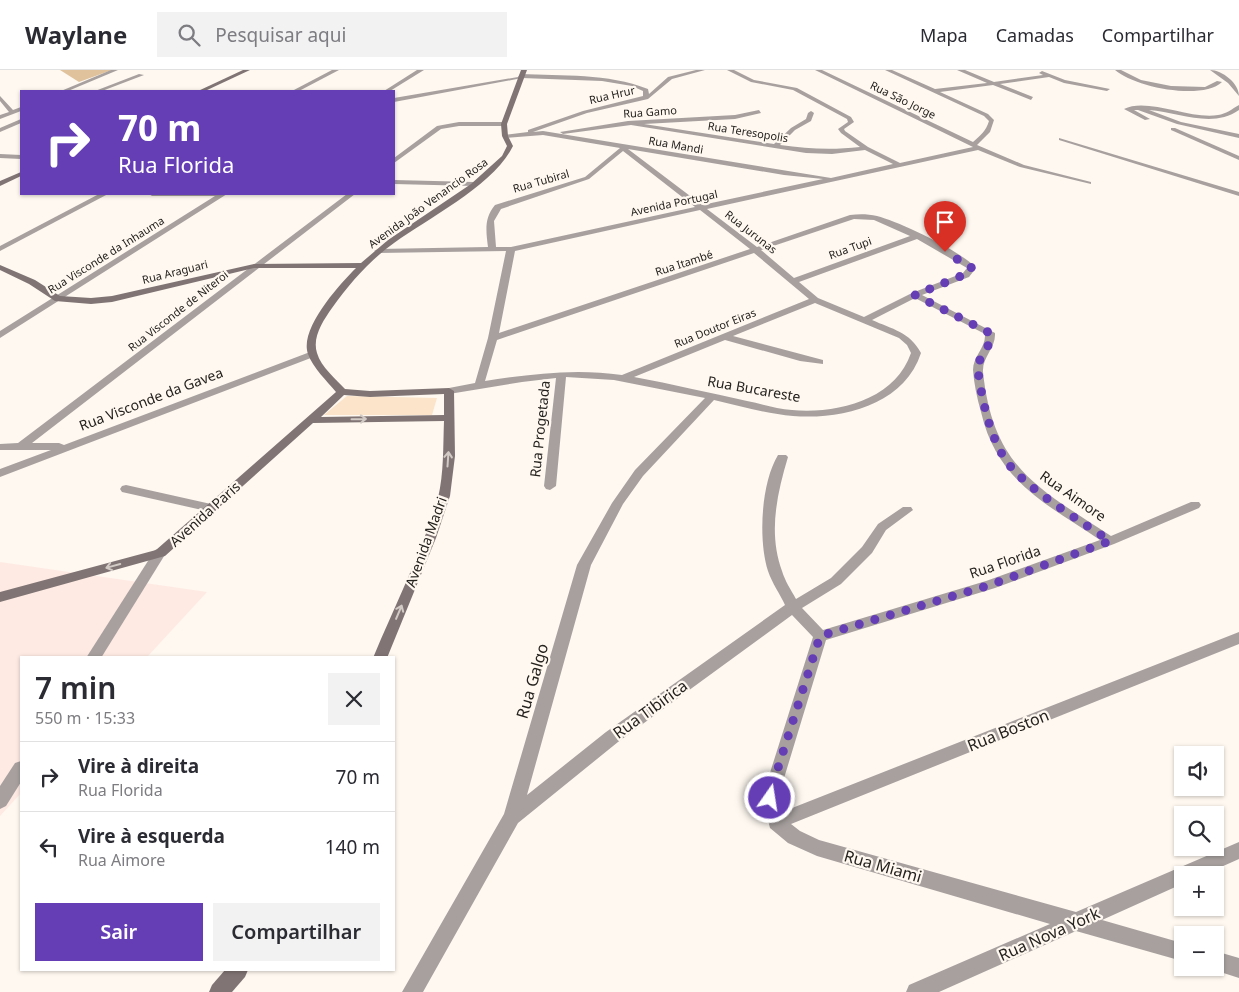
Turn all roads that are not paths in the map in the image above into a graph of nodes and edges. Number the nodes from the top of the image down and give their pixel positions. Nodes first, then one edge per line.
1 (115, 70) edge
2 (247, 70) edge
3 (336, 70) edge
4 (421, 70) edge
5 (702, 70) edge
6 (730, 70) edge
7 (818, 70) edge
8 (888, 70) edge
9 (960, 70) edge
10 (1035, 70) edge
11 (1118, 70) edge
12 (1213, 70) edge
13 (521, 74) edge
14 (141, 75) dead end
15 (1049, 76) junction
16 (1219, 82) dead end
17 (119, 83) junction
18 (83, 84) junction
19 (996, 84) junction
20 (1107, 89) dead end
21 (67, 90) edge
22 (101, 90) edge
23 (203, 90) edge
24 (297, 90) edge
25 (389, 90) edge
26 (934, 91) junction
27 (1239, 94) edge
28 (0, 98) edge
29 (646, 98) junction
30 (1031, 98) dead end
31 (395, 100) edge
32 (1239, 107) edge
33 (1139, 108) junction
34 (20, 109) edge
35 (13, 112) junction
36 (759, 112) dead end
37 (811, 113) dead end
38 (20, 117) edge
39 (0, 118) edge
40 (20, 122) edge
41 (0, 123) edge
42 (628, 123) junction
43 (504, 124) junction
44 (0, 130) edge
45 (522, 134) junction
46 (543, 134) junction
47 (505, 136) junction
48 (1239, 136) edge
49 (1061, 139) dead end
50 (776, 146) junction
51 (624, 147) junction
52 (975, 147) junction
53 (866, 148) junction
54 (0, 156) edge
55 (20, 157) edge
56 (1239, 158) edge
57 (395, 160) edge
58 (901, 166) junction
59 (20, 174) edge
60 (842, 179) junction
61 (395, 182) edge
62 (1089, 183) dead end
63 (0, 184) edge
64 (474, 184) junction
65 (1239, 194) edge
66 (102, 195) edge
67 (222, 195) edge
68 (350, 195) edge
69 (702, 209) junction
70 (915, 237) junction
71 (0, 249) edge
72 (512, 249) junction
73 (492, 250) junction
74 (378, 251) junction
75 (757, 251) junction
76 (364, 265) junction
77 (254, 266) junction
78 (0, 267) edge
79 (793, 281) junction
80 (915, 295) junction
81 (58, 299) junction
82 (815, 300) junction
83 (864, 320) junction
84 (0, 335) edge
85 (725, 337) junction
86 (493, 338) junction
87 (312, 354) junction
88 (820, 362) dead end
89 (561, 375) junction
90 (623, 378) junction
91 (479, 386) junction
92 (449, 391) junction
93 (342, 392) junction
94 (710, 397) junction
95 (448, 418) junction
96 (311, 420) junction
97 (69, 446) junction
98 (0, 447) edge
99 (20, 447) junction
100 (782, 458) dead end
101 (0, 473) edge
102 (550, 486) dead end
103 (126, 489) dead end
104 (1196, 505) dead end
105 (211, 508) junction
106 (907, 510) dead end
107 (1110, 541) junction
108 (160, 553) junction
109 (0, 597) edge
110 (792, 607) junction
111 (820, 636) junction
112 (1239, 638) edge
113 (94, 656) edge
114 (381, 656) edge
115 (20, 770) edge
116 (0, 801) edge
117 (512, 817) junction
118 (776, 822) junction
119 (1239, 850) edge
120 (1203, 866) edge
121 (1174, 879) edge
122 (1079, 921) junction
123 (1174, 950) edge
124 (1224, 964) edge
125 (1239, 968) edge
126 (237, 971) edge
127 (219, 992) edge
128 (412, 992) edge
129 (916, 992) edge

1 - 18 street
2 - 23 main road
3 - 24 street
4 - 25 street
5 - 29 street, Rua Hrur
6 - 53 street
7 - 52 street, Rua São Jorge
8 - 26 street
9 - 19 street
10 - 15 street
11 - 16 street
12 - 27 street
13 - 29 street
13 - 31 street
13 - 43 main road, Avenida João Venancio Rosa
14 - 17 street
15 - 19 street
15 - 20 street
17 - 18 street
17 - 22 street
18 - 21 street
19 - 26 street
19 - 30 street
26 - 52 street
28 - 35 street
29 - 45 street, Rua Hrur
32 - 33 street
33 - 48 street
33 - 56 street
34 - 35 street
35 - 39 street
36 - 42 street, Rua Gamo
37 - 50 street
38 - 41 street
40 - 44 street
42 - 46 street, Rua Gamo
42 - 50 street, Rua Teresopolis
43 - 47 main road, Avenida João Venancio Rosa
43 - 57 street
45 - 46 street, Rua Mandi
45 - 47 street, Rua Mandi
46 - 51 street, Rua Mandi
47 - 64 main road, Avenida João Venancio Rosa
49 - 65 street
50 - 53 street, Rua Teresopolis
51 - 60 street, Rua Mandi
51 - 69 street, Rua Jurunas
51 - 73 street, Rua Tubiral
52 - 58 street, Avenida Portugal
52 - 62 street, Rua São Jorge
53 - 58 street
54 - 55 street
58 - 60 street, Avenida Portugal
59 - 63 main road
60 - 69 street, Avenida Portugal
61 - 64 street
64 - 74 main road, Avenida João Venancio Rosa
66 - 71 street
67 - 81 street, Rua Visconde da Inhauma
68 - 77 street, Rua Visconde de Niteroi
69 - 72 street, Avenida Portugal
69 - 75 street, Rua Jurunas
70 - 75 street, Rua Itambé
70 - 79 street, Rua Tupi
70 - 80 street, Rua Itambé
72 - 73 street, Avenida Portugal
72 - 86 street
73 - 74 street, Avenida Portugal
74 - 76 main road, Avenida João Venancio Rosa
75 - 79 street, Rua Jurunas
75 - 86 street, Rua Itambé
76 - 77 main road, Rua Araguari
76 - 87 main road, Avenida João Venancio Rosa
77 - 81 main road, Rua Araguari
77 - 99 street, Rua Visconde de Niteroi
78 - 81 main road, Rua Araguari
79 - 82 street, Rua Jurunas
80 - 83 street
80 - 107 street, Rua Aimore
81 - 84 street, Rua Visconde da Inhauma
82 - 83 street, Rua Bucareste
82 - 85 street, Rua Doutor Eiras
83 - 94 street, Rua Bucareste
85 - 88 street
85 - 90 street, Rua Doutor Eiras
86 - 91 street
87 - 93 main road
87 - 97 street, Rua Visconde da Gavea
89 - 90 street, Rua Bucareste
89 - 91 street, Rua Bucareste
89 - 102 street, Rua Progetada
90 - 94 street, Rua Bucareste
91 - 92 street, Rua Bucareste
92 - 93 main road
92 - 95 main road, Avenida Madri
93 - 96 main road, Avenida Paris
94 - 117 street, Rua Galgo
96 -> 95 main road
114 -> 95 main road, Avenida Madri
96 - 105 main road, Avenida Paris
97 - 99 street
97 - 101 street, Rua Visconde da Gavea
98 - 99 street
100 - 110 street
103 - 105 street
104 - 107 street, Rua Florida
105 - 108 main road, Avenida Paris
106 - 110 street, Rua Tibirica
107 - 111 street, Rua Florida
108 -> 109 main road
108 - 113 street, Avenida Paris
110 - 111 street
110 - 117 street, Rua Tibirica
111 - 118 street
112 - 118 street, Rua Boston
115 - 116 street
117 - 128 street, Rua Galgo
118 - 122 street, Rua Miami
119 - 120 street, Rua Nova York
121 - 122 street, Rua Nova York
122 - 123 street, Rua Miami
122 - 129 street, Rua Nova York
124 - 125 street
126 - 127 main road

